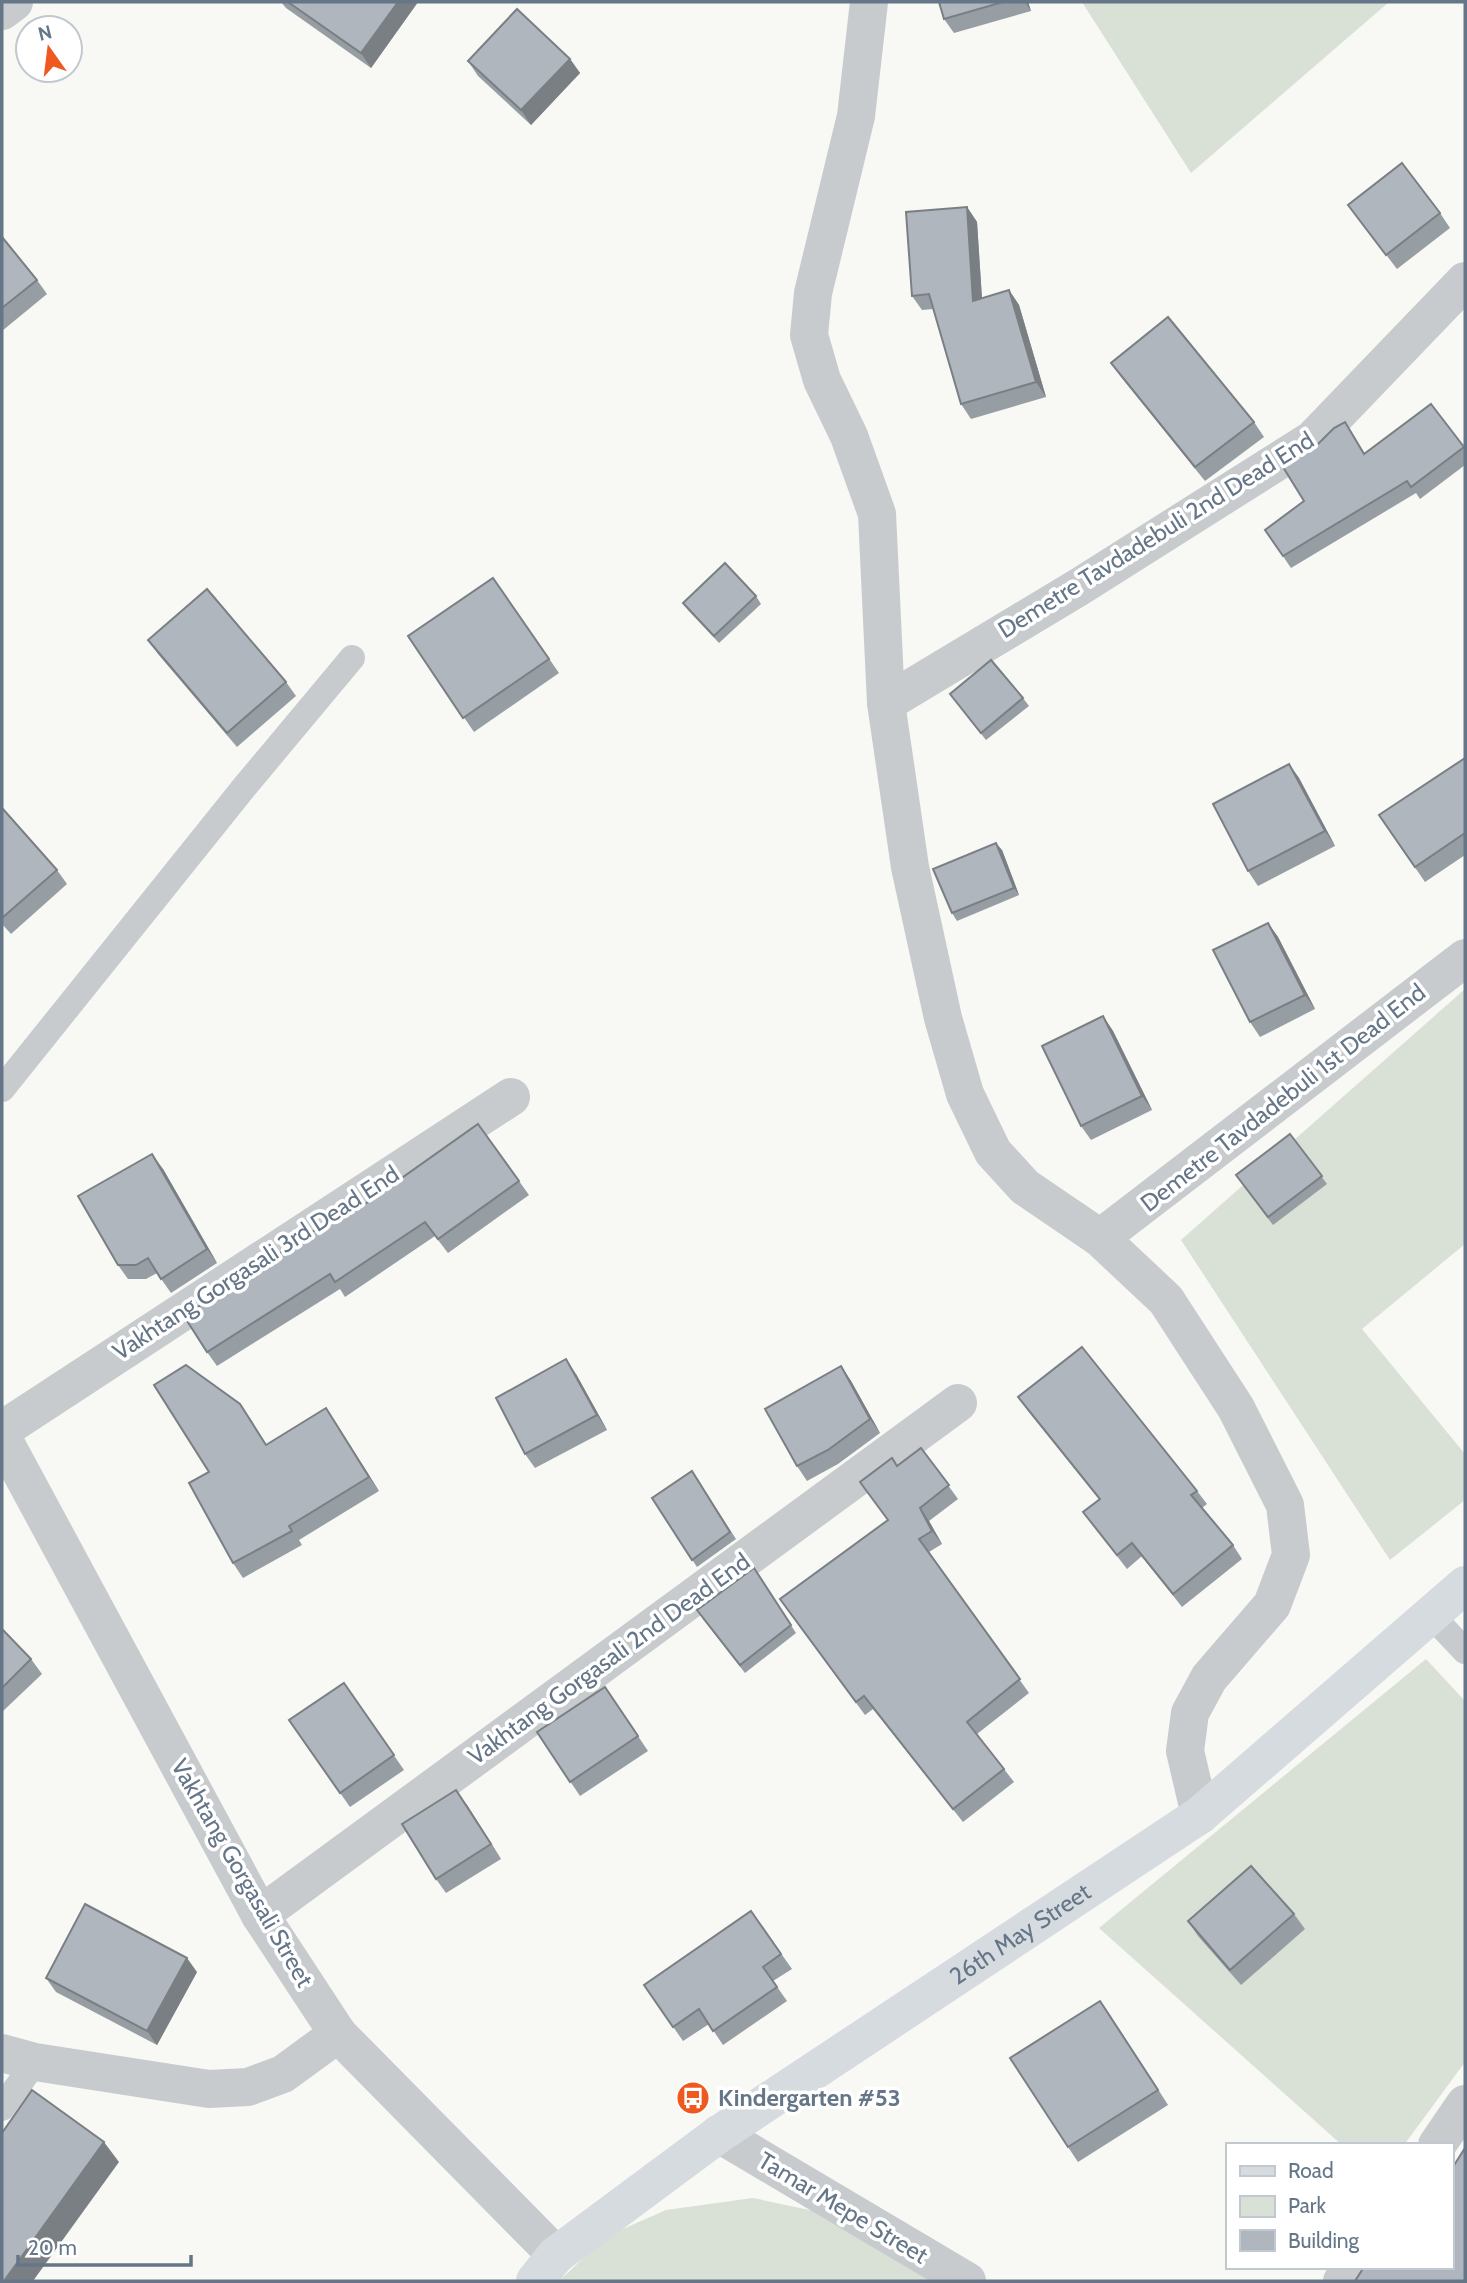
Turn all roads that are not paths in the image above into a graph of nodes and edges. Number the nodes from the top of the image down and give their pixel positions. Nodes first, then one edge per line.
1 (15, 2) edge
2 (869, 2) edge
3 (2, 11) edge
4 (1465, 281) edge
5 (352, 658) dead end
6 (886, 703) junction
7 (1465, 958) edge
8 (2, 1089) edge
9 (511, 1097) dead end
10 (1100, 1238) junction
11 (958, 1404) dead end
12 (2, 1430) edge
13 (2, 1437) edge
14 (1465, 1585) edge
15 (1430, 1614) junction
16 (1465, 1651) edge
17 (1200, 1815) junction
18 (260, 1915) junction
19 (338, 2034) junction
20 (18, 2057) edge
21 (1465, 2104) edge
22 (2, 2108) edge
23 (719, 2134) junction
24 (1438, 2143) edge
25 (546, 2268) edge
26 (967, 2281) edge

1 - 3 street
2 - 6 street
4 - 6 street, Demetre Tavdadebuli 2nd Dead End
5 - 8 lane
6 - 10 street
7 - 10 street, Demetre Tavdadebuli 1st Dead End
9 - 12 street, Vakhtang Gorgasali 3rd Dead End
10 - 17 street
11 - 18 street, Vakhtang Gorgasali 2nd Dead End
13 - 18 street, Vakhtang Gorgasali Street
14 - 15 street, 26th May Street
15 - 16 lane
15 - 17 street, 26th May Street
17 - 23 street, 26th May Street
18 - 19 street, Vakhtang Gorgasali Street
19 - 20 street
19 - 25 street, Vakhtang Gorgasali Street
20 - 22 lane
21 - 24 street
23 - 25 street, 26th May Street
23 - 26 street, Tamar Mepe Street

